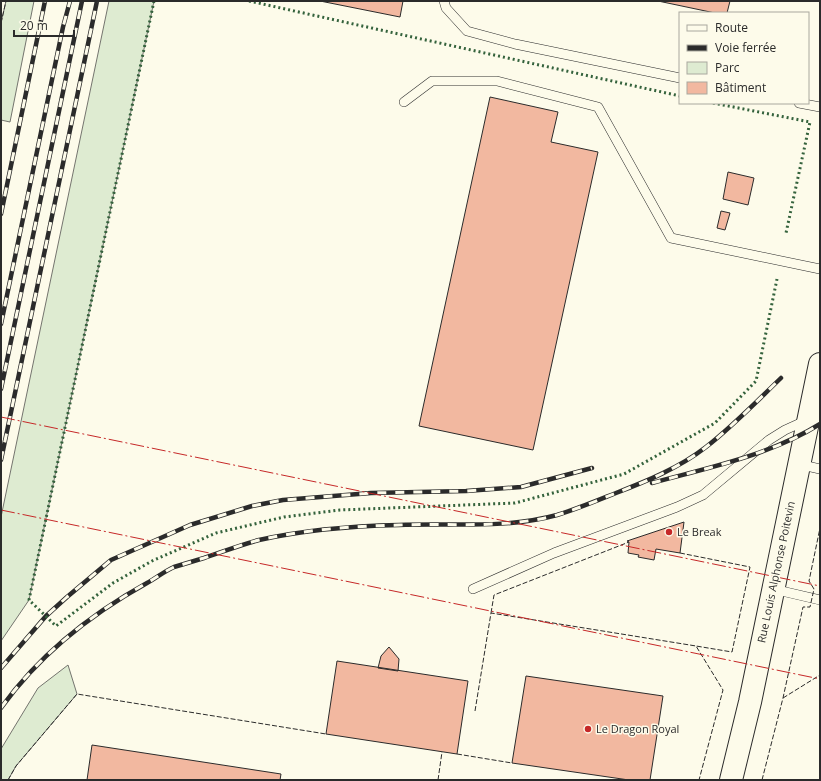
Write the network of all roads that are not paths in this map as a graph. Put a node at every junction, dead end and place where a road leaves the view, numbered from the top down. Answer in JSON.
{"nodes":[{"id":1,"x":444,"y":1,"type":"edge"},
{"id":2,"x":679,"y":78,"type":"edge"},
{"id":3,"x":404,"y":102,"type":"dead end"},
{"id":4,"x":805,"y":104,"type":"edge"},
{"id":5,"x":820,"y":107,"type":"edge"},
{"id":6,"x":820,"y":269,"type":"edge"},
{"id":7,"x":820,"y":364,"type":"edge"},
{"id":8,"x":808,"y":420,"type":"junction"},
{"id":9,"x":798,"y":464,"type":"junction"},
{"id":10,"x":820,"y":469,"type":"edge"},
{"id":11,"x":473,"y":589,"type":"dead end"},
{"id":12,"x":773,"y":589,"type":"junction"},
{"id":13,"x":820,"y":600,"type":"edge"},
{"id":14,"x":731,"y":780,"type":"edge"}],
"edges":[{"from":1,"to":2,"type":"lane"},
{"from":3,"to":6,"type":"lane"},
{"from":4,"to":5,"type":"lane"},
{"from":7,"to":8,"type":"street","name":"Rue Louis Alphonse Poitevin"},
{"from":8,"to":9,"type":"street","name":"Rue Louis Alphonse Poitevin"},
{"from":8,"to":11,"type":"lane"},
{"from":9,"to":10,"type":"lane"},
{"from":9,"to":12,"type":"street","name":"Rue Louis Alphonse Poitevin"},
{"from":12,"to":13,"type":"lane"},
{"from":12,"to":14,"type":"street","name":"Rue Louis Alphonse Poitevin"}]}
